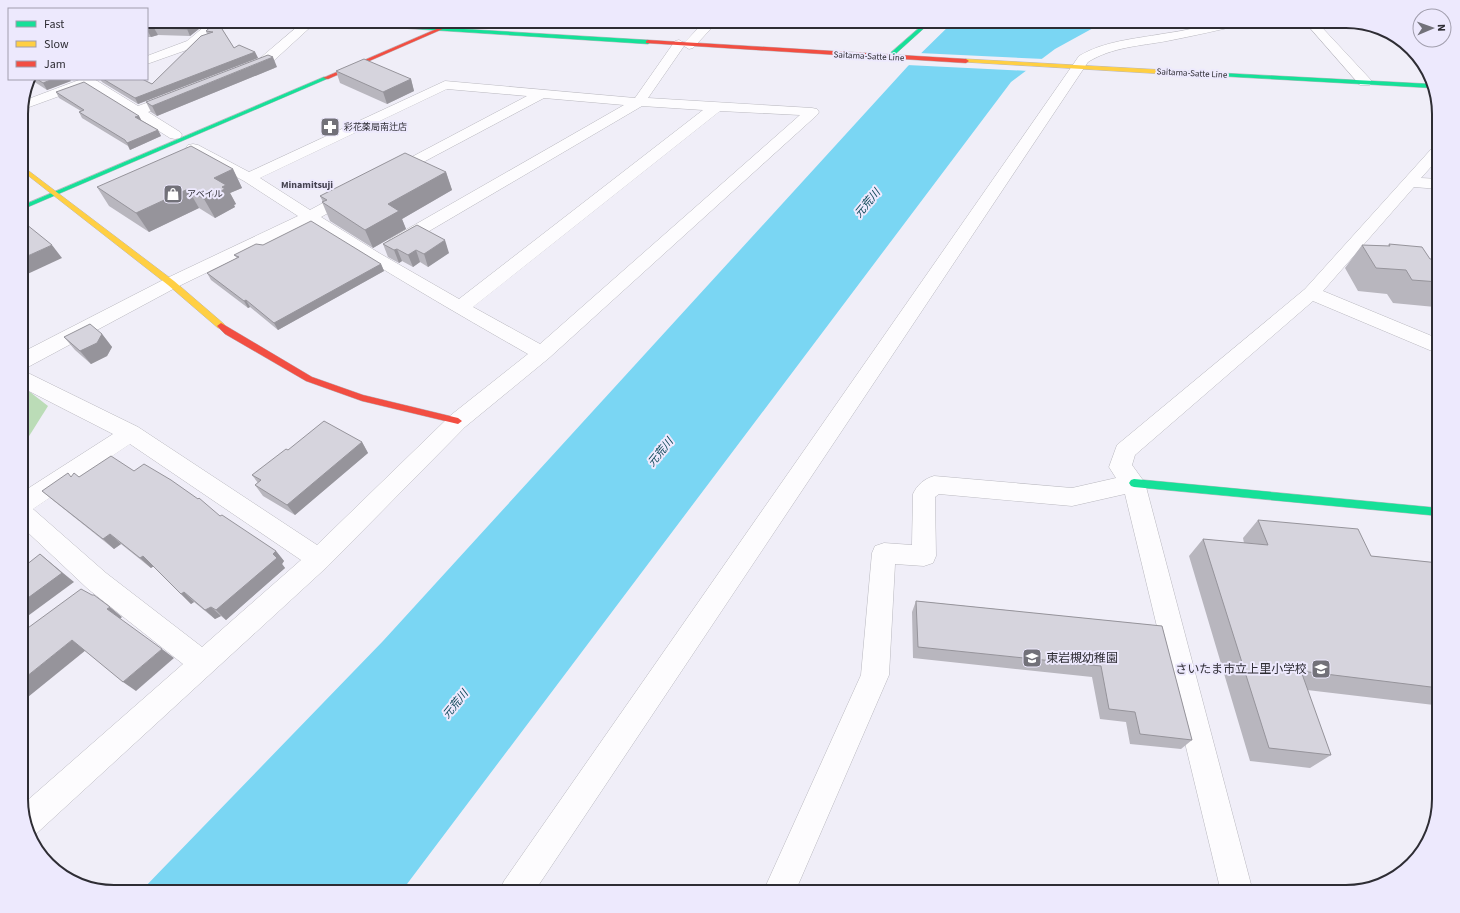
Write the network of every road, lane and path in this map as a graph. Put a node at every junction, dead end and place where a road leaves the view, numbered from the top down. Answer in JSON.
{"nodes":[{"id":1,"x":210,"y":28,"type":"edge"},
{"id":2,"x":303,"y":28,"type":"edge"},
{"id":3,"x":442,"y":28,"type":"joint"},
{"id":4,"x":704,"y":28,"type":"edge"},
{"id":5,"x":922,"y":28,"type":"edge"},
{"id":6,"x":1212,"y":28,"type":"edge"},
{"id":7,"x":1316,"y":28,"type":"edge"},
{"id":8,"x":684,"y":45,"type":"junction"},
{"id":9,"x":889,"y":57,"type":"junction"},
{"id":10,"x":148,"y":60,"type":"edge"},
{"id":11,"x":1073,"y":67,"type":"junction"},
{"id":12,"x":235,"y":73,"type":"edge"},
{"id":13,"x":90,"y":80,"type":"edge"},
{"id":14,"x":1365,"y":82,"type":"junction"},
{"id":15,"x":1427,"y":86,"type":"edge"},
{"id":16,"x":185,"y":93,"type":"edge"},
{"id":17,"x":541,"y":94,"type":"junction"},
{"id":18,"x":639,"y":102,"type":"junction"},
{"id":19,"x":29,"y":103,"type":"edge"},
{"id":20,"x":717,"y":106,"type":"junction"},
{"id":21,"x":136,"y":112,"type":"junction"},
{"id":22,"x":175,"y":135,"type":"dead end"},
{"id":23,"x":191,"y":147,"type":"edge"},
{"id":24,"x":1432,"y":157,"type":"edge"},
{"id":25,"x":28,"y":173,"type":"edge"},
{"id":26,"x":250,"y":178,"type":"junction"},
{"id":27,"x":379,"y":179,"type":"edge"},
{"id":28,"x":1409,"y":182,"type":"junction"},
{"id":29,"x":1432,"y":184,"type":"edge"},
{"id":30,"x":365,"y":187,"type":"edge"},
{"id":31,"x":55,"y":194,"type":"junction"},
{"id":32,"x":28,"y":205,"type":"edge"},
{"id":33,"x":309,"y":216,"type":"junction"},
{"id":34,"x":373,"y":257,"type":"junction"},
{"id":35,"x":171,"y":284,"type":"junction"},
{"id":36,"x":1311,"y":293,"type":"junction"},
{"id":37,"x":460,"y":308,"type":"junction"},
{"id":38,"x":1432,"y":344,"type":"edge"},
{"id":39,"x":542,"y":353,"type":"junction"},
{"id":40,"x":28,"y":358,"type":"edge"},
{"id":41,"x":28,"y":382,"type":"edge"},
{"id":42,"x":458,"y":421,"type":"junction"},
{"id":43,"x":130,"y":433,"type":"junction"},
{"id":44,"x":1134,"y":483,"type":"junction"},
{"id":45,"x":28,"y":500,"type":"edge"},
{"id":46,"x":1432,"y":511,"type":"edge"},
{"id":47,"x":28,"y":520,"type":"edge"},
{"id":48,"x":319,"y":560,"type":"junction"},
{"id":49,"x":203,"y":663,"type":"junction"},
{"id":50,"x":30,"y":818,"type":"edge"},
{"id":51,"x":520,"y":885,"type":"edge"},
{"id":52,"x":782,"y":885,"type":"edge"},
{"id":53,"x":1235,"y":885,"type":"edge"}],
"edges":[{"from":1,"to":10,"type":"street"},
{"from":2,"to":12,"type":"street"},
{"from":3,"to":8,"type":"street","name":"Saitama-Satte Line"},
{"from":3,"to":31,"type":"street"},
{"from":4,"to":8,"type":"street"},
{"from":5,"to":9,"type":"street"},
{"from":6,"to":11,"type":"street"},
{"from":7,"to":14,"type":"street"},
{"from":8,"to":9,"type":"street","name":"Saitama-Satte Line"},
{"from":8,"to":18,"type":"street"},
{"from":9,"to":11,"type":"street","name":"Saitama-Satte Line"},
{"from":11,"to":14,"type":"street","name":"Saitama-Satte Line"},
{"from":11,"to":51,"type":"street"},
{"from":13,"to":19,"type":"street"},
{"from":13,"to":21,"type":"street"},
{"from":14,"to":15,"type":"street","name":"Saitama-Satte Line"},
{"from":16,"to":21,"type":"street"},
{"from":17,"to":18,"type":"street"},
{"from":17,"to":26,"type":"street"},
{"from":17,"to":27,"type":"street"},
{"from":18,"to":20,"type":"street"},
{"from":18,"to":34,"type":"street"},
{"from":20,"to":37,"type":"street"},
{"from":20,"to":39,"type":"street"},
{"from":21,"to":22,"type":"street"},
{"from":23,"to":26,"type":"street"},
{"from":24,"to":28,"type":"street"},
{"from":25,"to":31,"type":"street"},
{"from":26,"to":33,"type":"street"},
{"from":28,"to":29,"type":"street"},
{"from":28,"to":36,"type":"street"},
{"from":30,"to":33,"type":"street"},
{"from":31,"to":32,"type":"street"},
{"from":31,"to":35,"type":"street"},
{"from":33,"to":34,"type":"street"},
{"from":33,"to":35,"type":"street"},
{"from":34,"to":37,"type":"street"},
{"from":35,"to":40,"type":"street"},
{"from":35,"to":42,"type":"street"},
{"from":36,"to":38,"type":"street"},
{"from":36,"to":44,"type":"street"},
{"from":37,"to":39,"type":"street"},
{"from":39,"to":42,"type":"street"},
{"from":41,"to":43,"type":"street"},
{"from":42,"to":48,"type":"street"},
{"from":43,"to":45,"type":"street"},
{"from":43,"to":48,"type":"street"},
{"from":44,"to":46,"type":"street"},
{"from":44,"to":52,"type":"street"},
{"from":44,"to":53,"type":"street"},
{"from":47,"to":49,"type":"street"},
{"from":48,"to":49,"type":"street"},
{"from":49,"to":50,"type":"street"}]}
